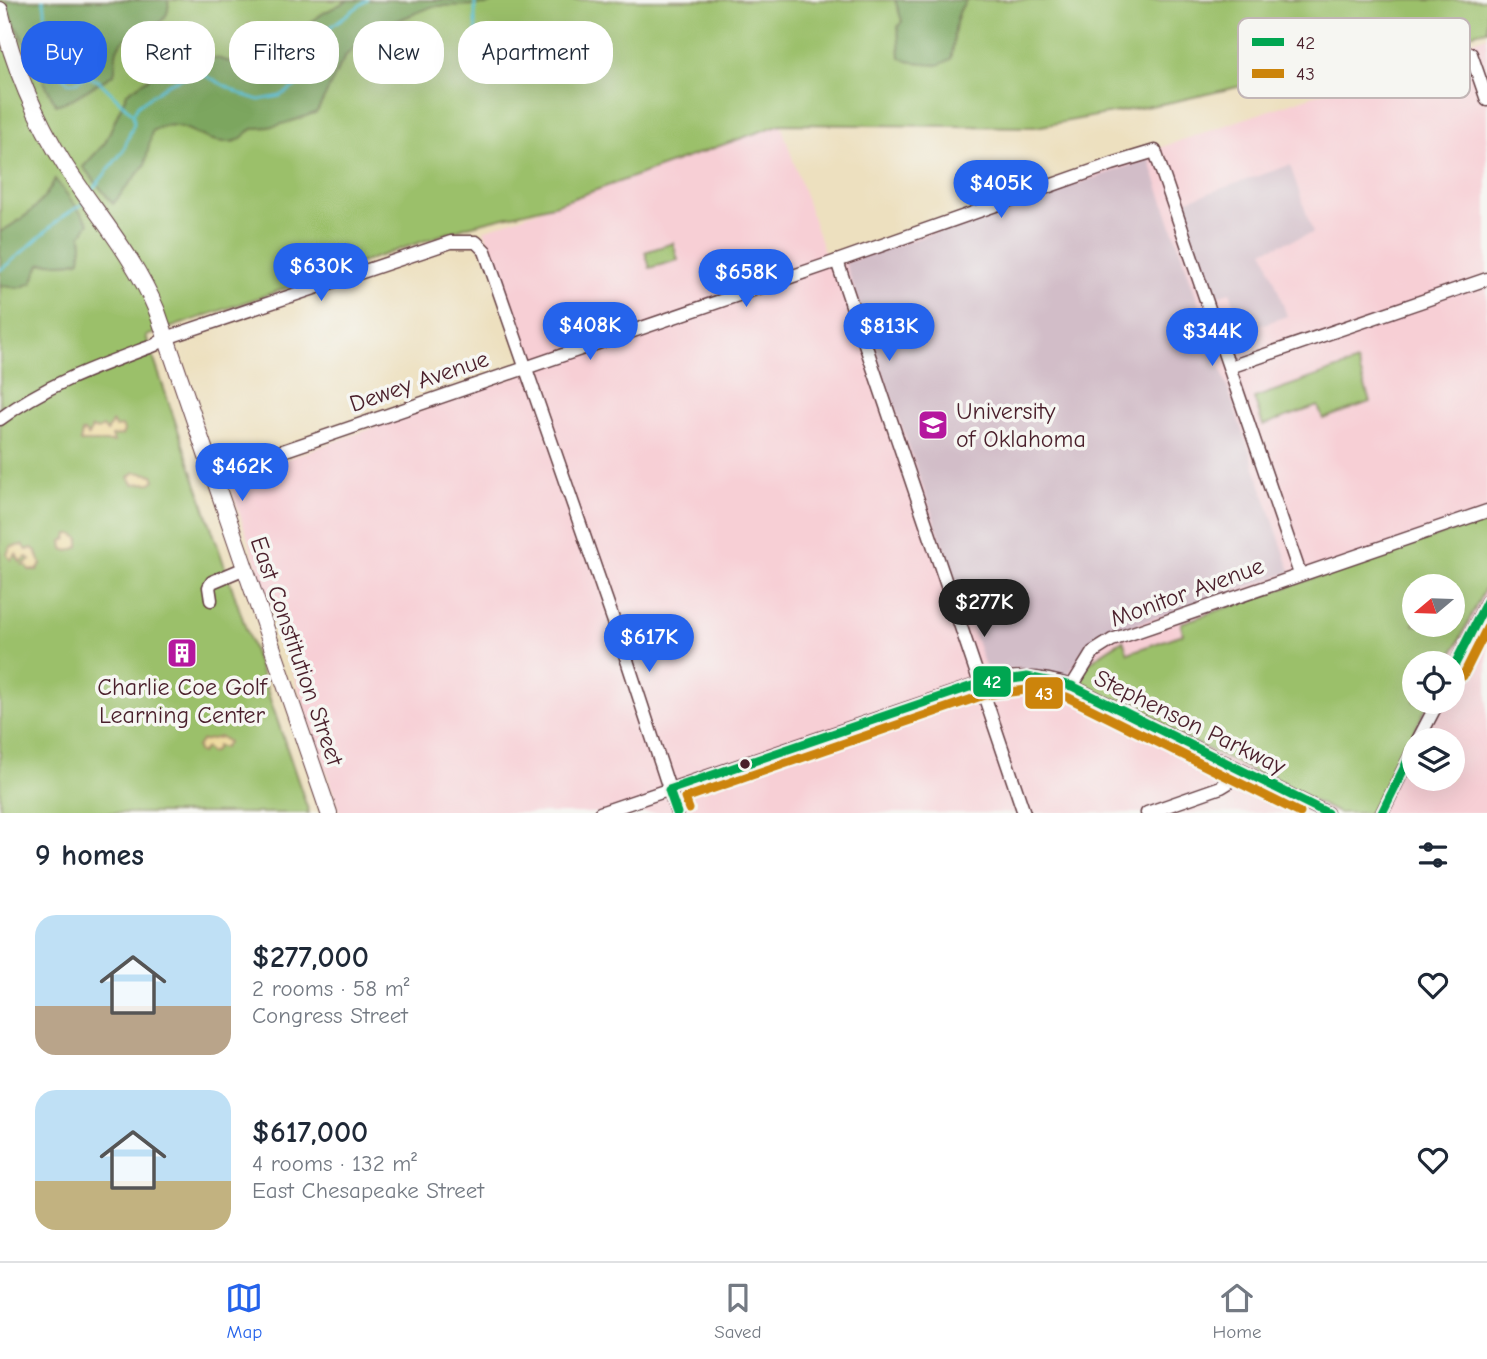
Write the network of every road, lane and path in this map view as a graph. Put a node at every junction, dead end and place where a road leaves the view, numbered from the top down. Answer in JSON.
{"nodes":[{"id":1,"x":0,"y":10,"type":"edge"},
{"id":2,"x":1471,"y":54,"type":"dead end"},
{"id":3,"x":1487,"y":100,"type":"edge"},
{"id":4,"x":837,"y":261,"type":"junction"},
{"id":5,"x":1487,"y":279,"type":"edge"},
{"id":6,"x":166,"y":338,"type":"junction"},
{"id":7,"x":525,"y":367,"type":"junction"},
{"id":8,"x":1230,"y":368,"type":"junction"},
{"id":9,"x":0,"y":419,"type":"edge"},
{"id":10,"x":213,"y":475,"type":"junction"},
{"id":11,"x":1487,"y":511,"type":"edge"},
{"id":12,"x":245,"y":568,"type":"junction"},
{"id":13,"x":1300,"y":574,"type":"junction"},
{"id":14,"x":211,"y":600,"type":"dead end"},
{"id":15,"x":1487,"y":601,"type":"edge"},
{"id":16,"x":1462,"y":651,"type":"edge"},
{"id":17,"x":981,"y":683,"type":"junction"},
{"id":18,"x":1072,"y":686,"type":"junction"},
{"id":19,"x":1402,"y":772,"type":"edge"},
{"id":20,"x":1244,"y":773,"type":"junction"},
{"id":21,"x":670,"y":790,"type":"junction"},
{"id":22,"x":329,"y":813,"type":"edge"},
{"id":23,"x":600,"y":813,"type":"edge"},
{"id":24,"x":677,"y":813,"type":"edge"},
{"id":25,"x":1024,"y":813,"type":"edge"},
{"id":26,"x":1147,"y":813,"type":"edge"},
{"id":27,"x":1326,"y":813,"type":"edge"},
{"id":28,"x":1382,"y":813,"type":"edge"}],
"edges":[{"from":1,"to":6,"type":"main road","name":"East Constitution Street"},
{"from":2,"to":3,"type":"street"},
{"from":4,"to":7,"type":"street","name":"Dewey Avenue"},
{"from":4,"to":8,"type":"street","name":"Dewey Avenue"},
{"from":4,"to":17,"type":"street"},
{"from":5,"to":8,"type":"street"},
{"from":6,"to":7,"type":"street"},
{"from":6,"to":9,"type":"street"},
{"from":6,"to":10,"type":"main road","name":"East Constitution Street"},
{"from":7,"to":10,"type":"street","name":"Dewey Avenue"},
{"from":7,"to":21,"type":"street"},
{"from":8,"to":13,"type":"street"},
{"from":10,"to":12,"type":"main road","name":"East Constitution Street"},
{"from":11,"to":13,"type":"street","name":"Monitor Avenue"},
{"from":12,"to":14,"type":"street"},
{"from":12,"to":22,"type":"main road","name":"East Constitution Street"},
{"from":13,"to":18,"type":"street","name":"Monitor Avenue"},
{"from":15,"to":16,"type":"street"},
{"from":17,"to":18,"type":"street"},
{"from":17,"to":21,"type":"street"},
{"from":17,"to":25,"type":"street"},
{"from":18,"to":20,"type":"street","name":"Stephenson Parkway"},
{"from":19,"to":28,"type":"street"},
{"from":20,"to":26,"type":"street"},
{"from":20,"to":27,"type":"street","name":"Stephenson Parkway"},
{"from":21,"to":23,"type":"street"},
{"from":21,"to":24,"type":"street"}]}
